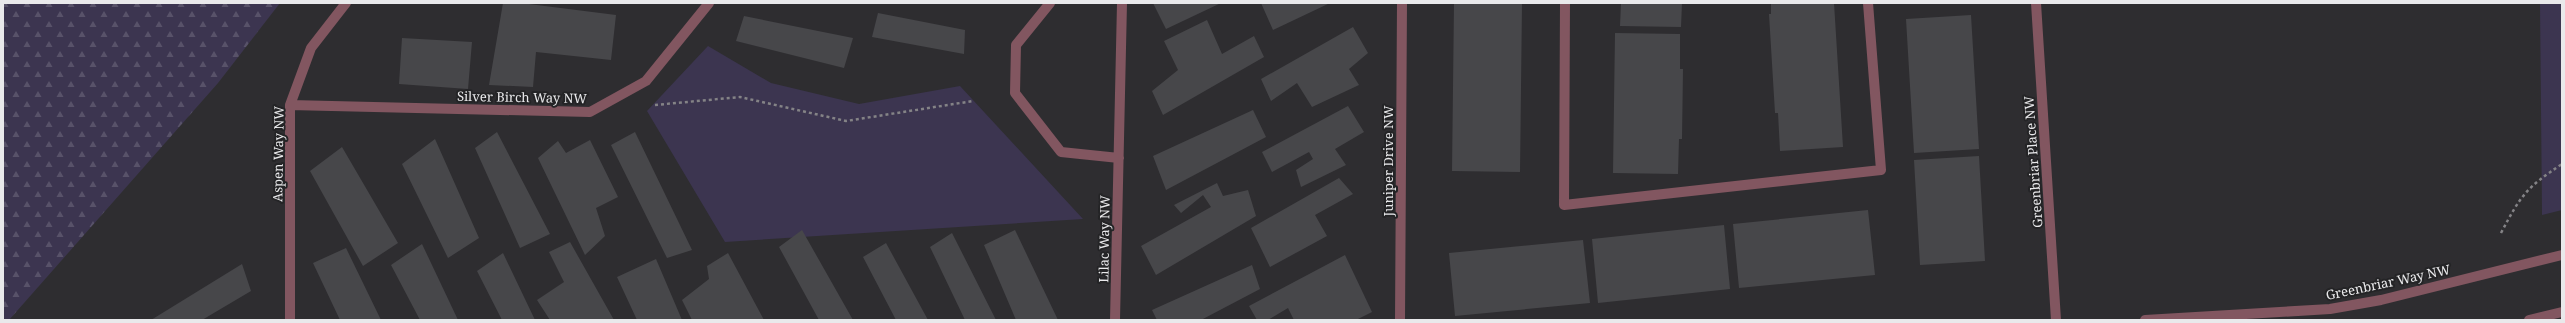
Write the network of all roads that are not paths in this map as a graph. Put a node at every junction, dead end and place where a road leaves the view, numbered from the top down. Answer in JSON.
{"nodes":[{"id":1,"x":346,"y":3,"type":"edge"},
{"id":2,"x":709,"y":3,"type":"edge"},
{"id":3,"x":1050,"y":3,"type":"edge"},
{"id":4,"x":1122,"y":3,"type":"edge"},
{"id":5,"x":1402,"y":3,"type":"edge"},
{"id":6,"x":1565,"y":3,"type":"edge"},
{"id":7,"x":1868,"y":3,"type":"edge"},
{"id":8,"x":2036,"y":3,"type":"edge"},
{"id":9,"x":290,"y":105,"type":"junction"},
{"id":10,"x":1119,"y":158,"type":"junction"},
{"id":11,"x":2562,"y":255,"type":"edge"},
{"id":12,"x":2562,"y":312,"type":"edge"},
{"id":13,"x":290,"y":320,"type":"edge"},
{"id":14,"x":1115,"y":320,"type":"edge"},
{"id":15,"x":1400,"y":320,"type":"edge"},
{"id":16,"x":2056,"y":320,"type":"edge"},
{"id":17,"x":2145,"y":320,"type":"edge"},
{"id":18,"x":2529,"y":320,"type":"edge"}],
"edges":[{"from":1,"to":9,"type":"street","name":"Aspen Way NW"},
{"from":2,"to":9,"type":"street","name":"Silver Birch Way NW"},
{"from":3,"to":10,"type":"street"},
{"from":4,"to":10,"type":"street","name":"Lilac Way NW"},
{"from":5,"to":15,"type":"street","name":"Juniper Drive NW"},
{"from":6,"to":7,"type":"street"},
{"from":8,"to":16,"type":"street","name":"Greenbriar Place NW"},
{"from":9,"to":13,"type":"street","name":"Aspen Way NW"},
{"from":10,"to":14,"type":"street","name":"Lilac Way NW"},
{"from":11,"to":17,"type":"street","name":"Greenbriar Way NW"},
{"from":12,"to":18,"type":"street"}]}
